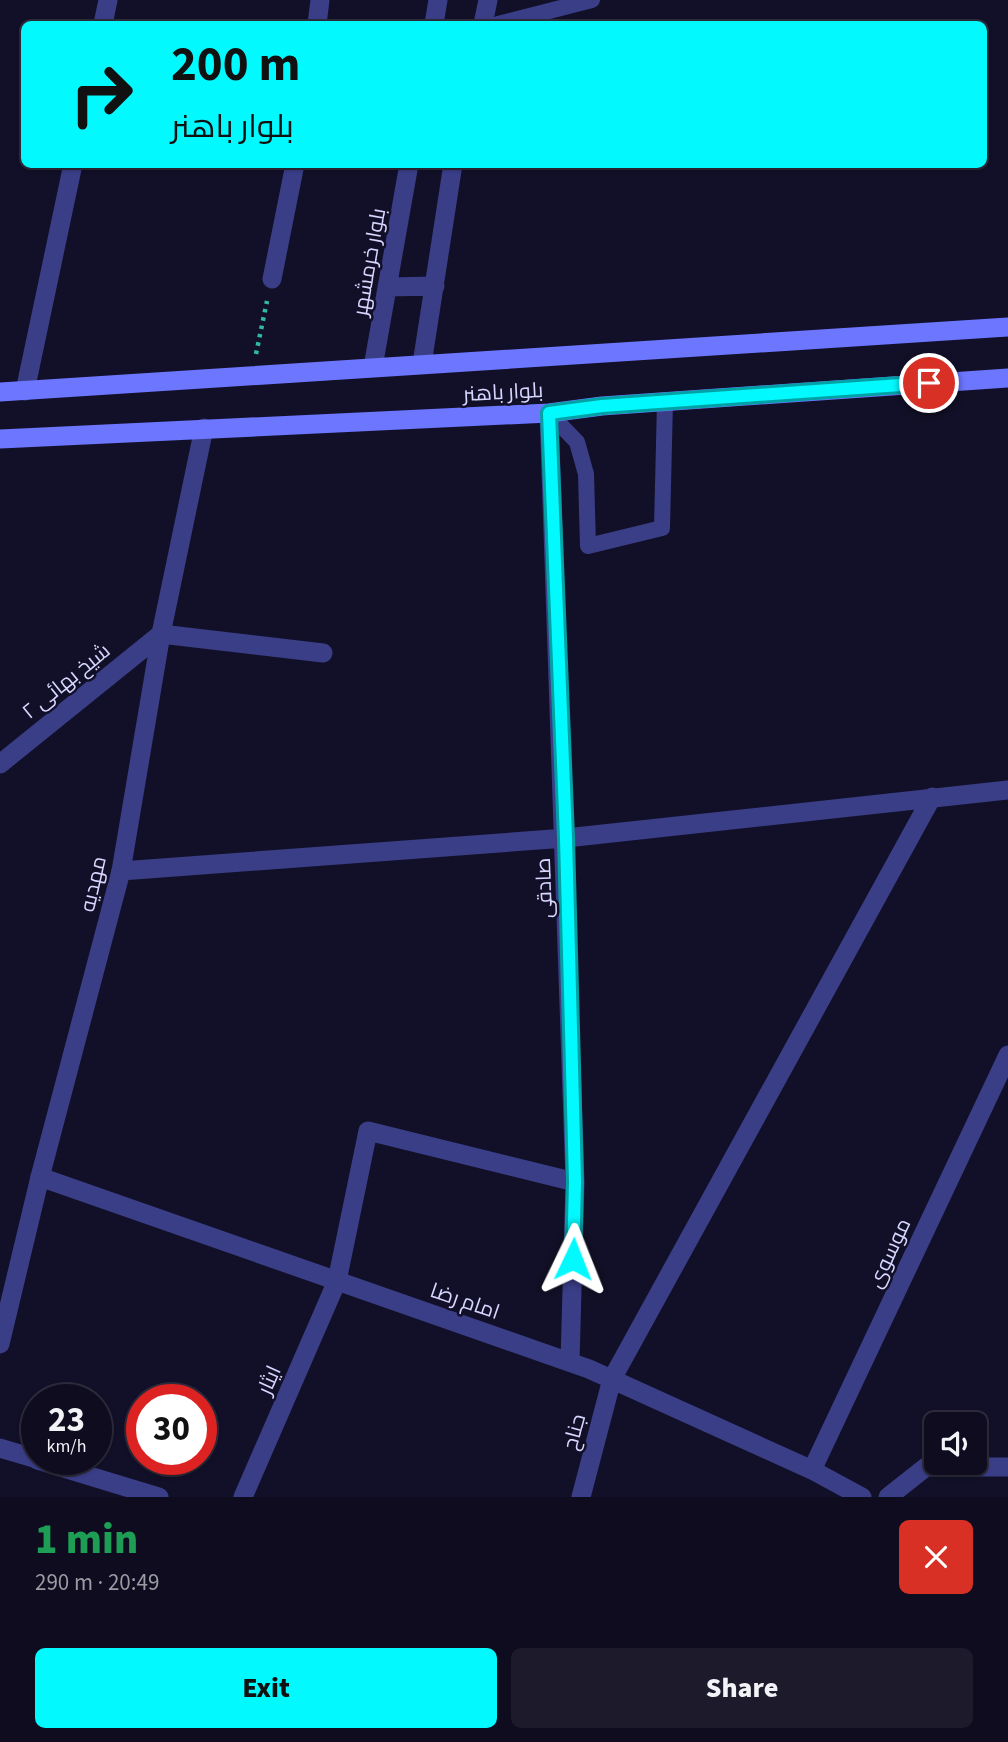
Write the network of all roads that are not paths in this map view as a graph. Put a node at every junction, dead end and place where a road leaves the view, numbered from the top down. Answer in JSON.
{"nodes":[{"id":1,"x":108,"y":0,"type":"edge"},
{"id":2,"x":320,"y":0,"type":"edge"},
{"id":3,"x":438,"y":0,"type":"edge"},
{"id":4,"x":488,"y":0,"type":"edge"},
{"id":5,"x":593,"y":0,"type":"edge"},
{"id":6,"x":104,"y":21,"type":"edge"},
{"id":7,"x":317,"y":21,"type":"edge"},
{"id":8,"x":434,"y":21,"type":"edge"},
{"id":9,"x":484,"y":21,"type":"edge"},
{"id":10,"x":510,"y":21,"type":"edge"},
{"id":11,"x":72,"y":168,"type":"edge"},
{"id":12,"x":294,"y":168,"type":"edge"},
{"id":13,"x":408,"y":168,"type":"edge"},
{"id":14,"x":452,"y":168,"type":"edge"},
{"id":15,"x":272,"y":278,"type":"road end"},
{"id":16,"x":387,"y":286,"type":"junction"},
{"id":17,"x":435,"y":286,"type":"junction"},
{"id":18,"x":1008,"y":327,"type":"edge"},
{"id":19,"x":422,"y":364,"type":"junction"},
{"id":20,"x":373,"y":367,"type":"junction"},
{"id":21,"x":1008,"y":378,"type":"edge"},
{"id":22,"x":24,"y":391,"type":"junction"},
{"id":23,"x":0,"y":392,"type":"edge"},
{"id":24,"x":665,"y":401,"type":"junction"},
{"id":25,"x":549,"y":413,"type":"junction"},
{"id":26,"x":204,"y":428,"type":"junction"},
{"id":27,"x":0,"y":439,"type":"edge"},
{"id":28,"x":160,"y":634,"type":"junction"},
{"id":29,"x":323,"y":653,"type":"dead end"},
{"id":30,"x":0,"y":764,"type":"edge"},
{"id":31,"x":1008,"y":790,"type":"edge"},
{"id":32,"x":932,"y":797,"type":"junction"},
{"id":33,"x":566,"y":838,"type":"junction"},
{"id":34,"x":121,"y":871,"type":"junction"},
{"id":35,"x":1008,"y":1055,"type":"edge"},
{"id":36,"x":40,"y":1177,"type":"junction"},
{"id":37,"x":575,"y":1182,"type":"junction"},
{"id":38,"x":337,"y":1280,"type":"junction"},
{"id":39,"x":0,"y":1344,"type":"edge"},
{"id":40,"x":570,"y":1362,"type":"junction"},
{"id":41,"x":612,"y":1379,"type":"junction"},
{"id":42,"x":0,"y":1448,"type":"edge"},
{"id":43,"x":21,"y":1454,"type":"edge"},
{"id":44,"x":1008,"y":1467,"type":"edge"},
{"id":45,"x":812,"y":1470,"type":"junction"},
{"id":46,"x":88,"y":1475,"type":"edge"},
{"id":47,"x":159,"y":1497,"type":"edge"},
{"id":48,"x":243,"y":1497,"type":"edge"},
{"id":49,"x":581,"y":1497,"type":"edge"},
{"id":50,"x":862,"y":1497,"type":"edge"},
{"id":51,"x":888,"y":1497,"type":"edge"}],
"edges":[{"from":1,"to":6,"type":"street"},
{"from":2,"to":7,"type":"street"},
{"from":3,"to":8,"type":"street"},
{"from":4,"to":9,"type":"street"},
{"from":5,"to":10,"type":"lane"},
{"from":11,"to":22,"type":"street"},
{"from":12,"to":15,"type":"street"},
{"from":13,"to":16,"type":"street","name":"بلوار خرمشهر"},
{"from":14,"to":17,"type":"street"},
{"from":16,"to":17,"type":"street"},
{"from":16,"to":20,"type":"street","name":"بلوار خرمشهر"},
{"from":17,"to":19,"type":"street"},
{"from":18,"to":19,"type":"main road","name":"بلوار باهنر"},
{"from":19,"to":20,"type":"main road","name":"بلوار باهنر"},
{"from":20,"to":22,"type":"main road","name":"بلوار باهنر"},
{"from":21,"to":24,"type":"main road","name":"بلوار باهنر"},
{"from":22,"to":23,"type":"main road","name":"بلوار باهنر"},
{"from":24,"to":25,"type":"main road","name":"بلوار باهنر"},
{"from":24,"to":25,"type":"lane"},
{"from":25,"to":26,"type":"main road","name":"بلوار باهنر"},
{"from":25,"to":33,"type":"street","name":"صادقی"},
{"from":26,"to":27,"type":"main road","name":"بلوار باهنر"},
{"from":26,"to":28,"type":"street","name":"مهدیه"},
{"from":28,"to":29,"type":"street"},
{"from":28,"to":30,"type":"street","name":"شیخ بهائی ۲"},
{"from":28,"to":34,"type":"street","name":"مهدیه"},
{"from":31,"to":32,"type":"street"},
{"from":32,"to":33,"type":"street"},
{"from":32,"to":41,"type":"street","name":"جناح"},
{"from":33,"to":34,"type":"street"},
{"from":33,"to":37,"type":"street","name":"صادقی"},
{"from":34,"to":36,"type":"street","name":"مهدیه"},
{"from":35,"to":45,"type":"street","name":"موسوی"},
{"from":36,"to":38,"type":"street","name":"امام رضا"},
{"from":36,"to":39,"type":"street","name":"مهدیه"},
{"from":37,"to":38,"type":"street","name":"ایثار"},
{"from":37,"to":40,"type":"street","name":"صادقی"},
{"from":38,"to":40,"type":"street","name":"امام رضا"},
{"from":38,"to":48,"type":"street","name":"ایثار"},
{"from":40,"to":41,"type":"street","name":"امام رضا"},
{"from":41,"to":45,"type":"street","name":"امام رضا"},
{"from":41,"to":49,"type":"street","name":"جناح"},
{"from":42,"to":43,"type":"street"},
{"from":44,"to":51,"type":"street"},
{"from":45,"to":50,"type":"street","name":"امام رضا"},
{"from":46,"to":47,"type":"street"}]}
